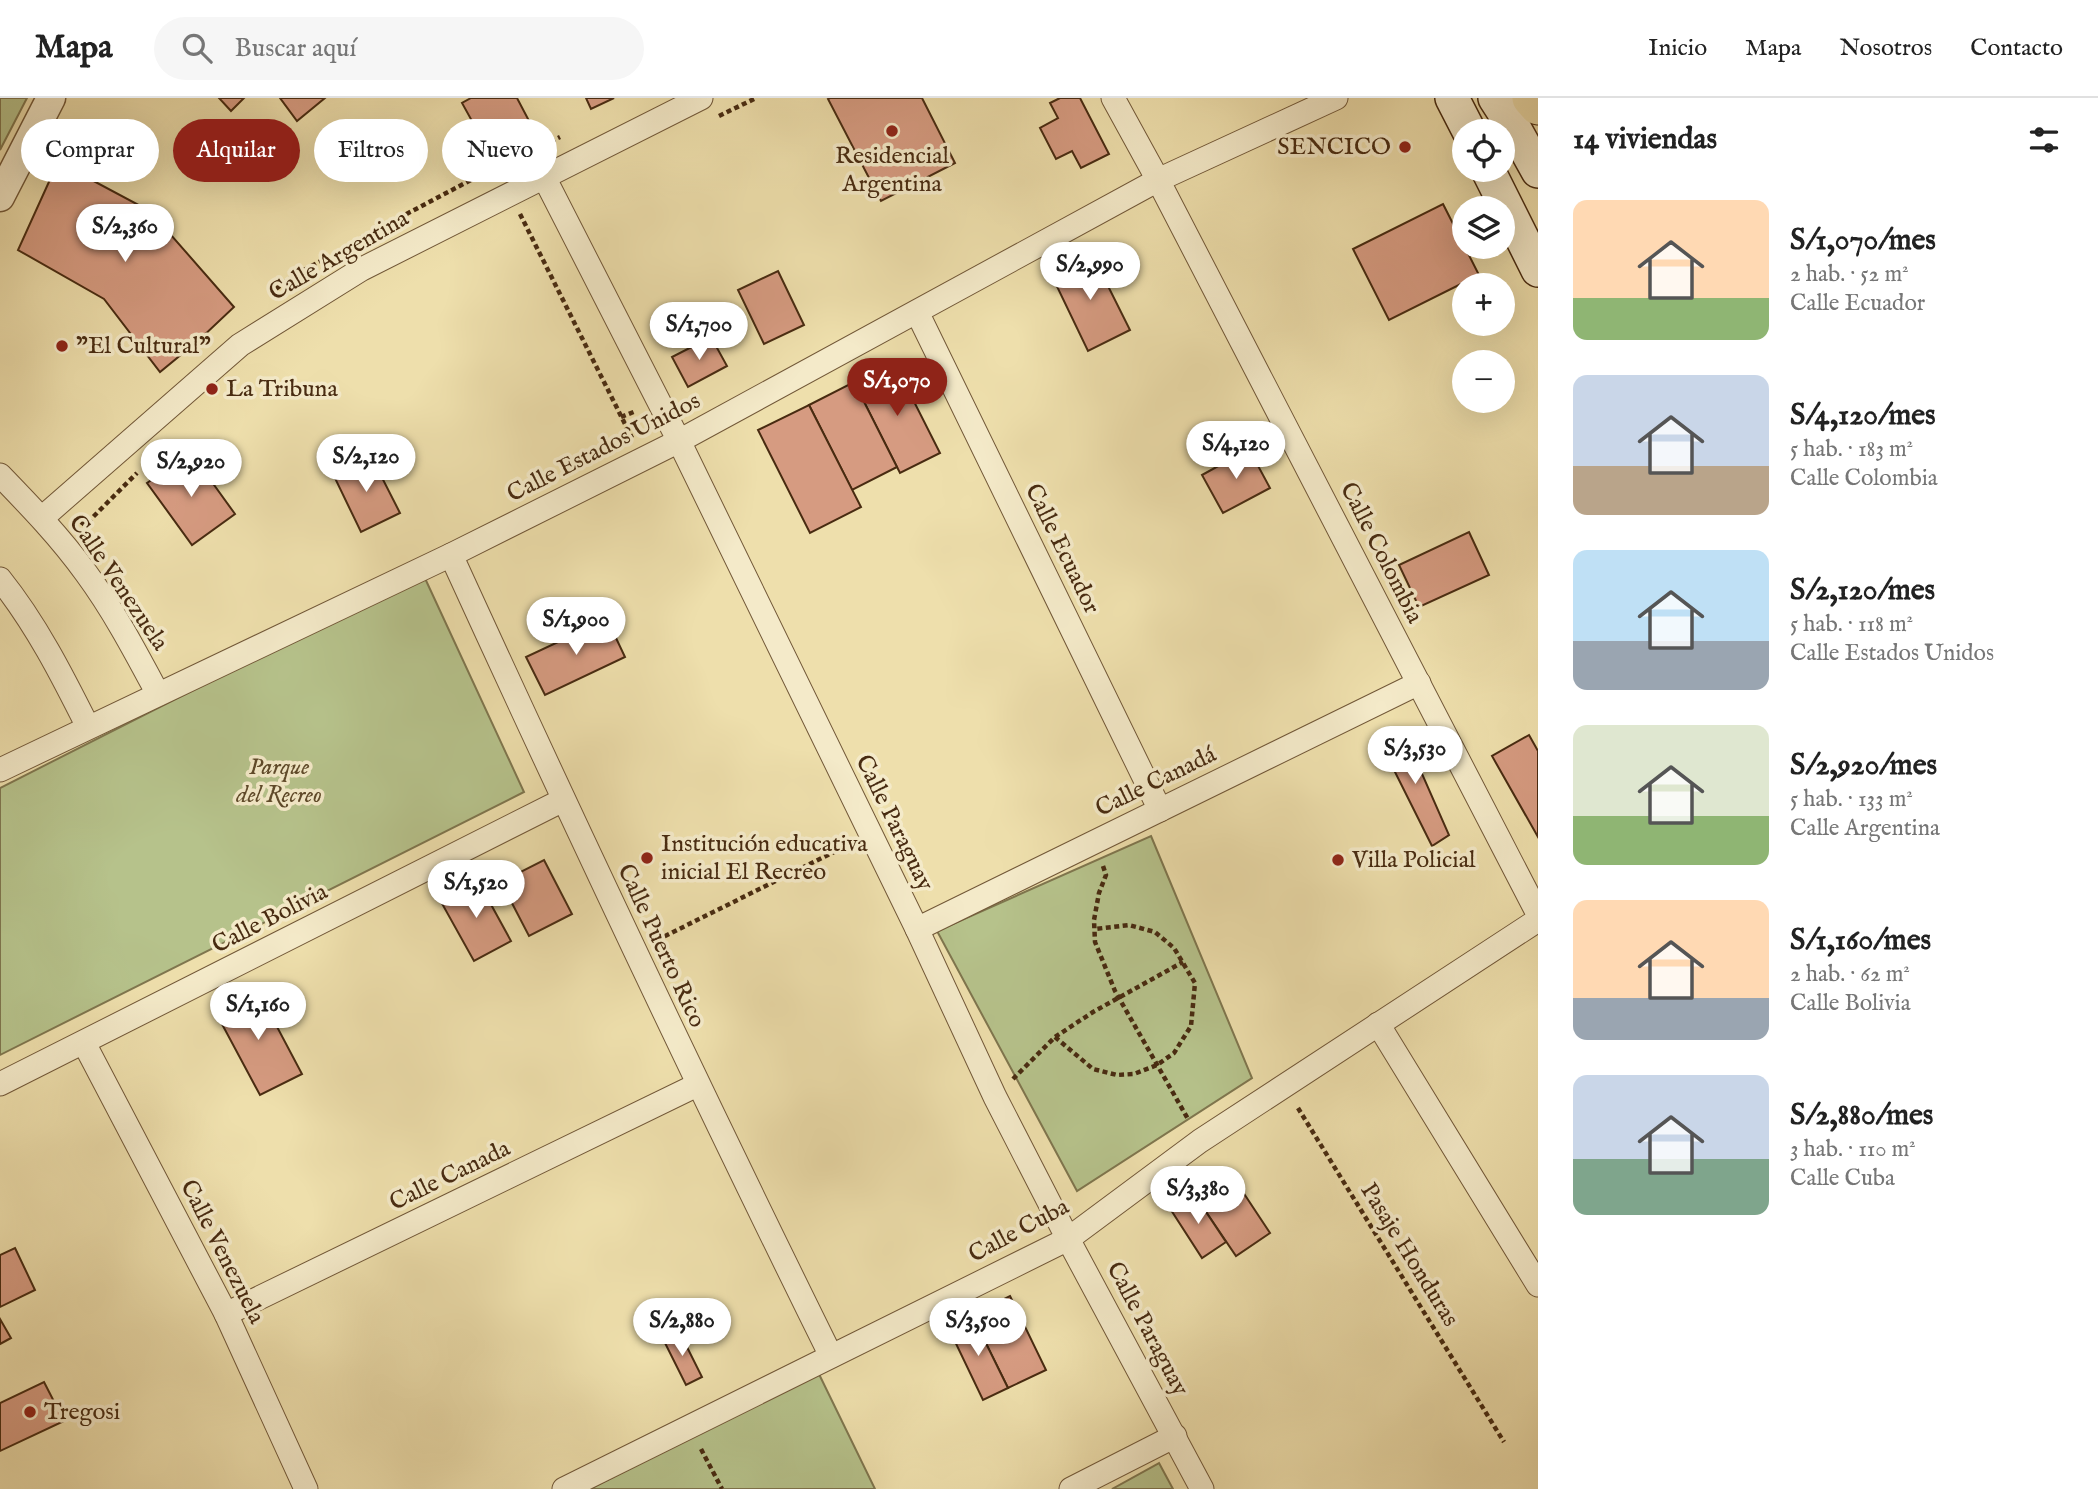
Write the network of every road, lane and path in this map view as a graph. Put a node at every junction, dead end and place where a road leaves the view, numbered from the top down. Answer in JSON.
{"nodes":[{"id":1,"x":51,"y":98,"type":"edge"},
{"id":2,"x":701,"y":98,"type":"edge"},
{"id":3,"x":1113,"y":98,"type":"edge"},
{"id":4,"x":1336,"y":98,"type":"edge"},
{"id":5,"x":1452,"y":98,"type":"edge"},
{"id":6,"x":1495,"y":98,"type":"edge"},
{"id":7,"x":1531,"y":98,"type":"edge"},
{"id":8,"x":1538,"y":106,"type":"edge"},
{"id":9,"x":1463,"y":119,"type":"edge"},
{"id":10,"x":557,"y":170,"type":"edge"},
{"id":11,"x":1538,"y":170,"type":"edge"},
{"id":12,"x":1158,"y":180,"type":"junction"},
{"id":13,"x":534,"y":182,"type":"edge"},
{"id":14,"x":547,"y":182,"type":"edge"},
{"id":15,"x":1494,"y":182,"type":"edge"},
{"id":16,"x":0,"y":197,"type":"edge"},
{"id":17,"x":501,"y":198,"type":"junction"},
{"id":18,"x":1538,"y":270,"type":"edge"},
{"id":19,"x":916,"y":312,"type":"junction"},
{"id":20,"x":679,"y":441,"type":"junction"},
{"id":21,"x":643,"y":458,"type":"junction"},
{"id":22,"x":0,"y":475,"type":"edge"},
{"id":23,"x":42,"y":518,"type":"junction"},
{"id":24,"x":451,"y":555,"type":"junction"},
{"id":25,"x":0,"y":579,"type":"edge"},
{"id":26,"x":1419,"y":683,"type":"junction"},
{"id":27,"x":158,"y":694,"type":"junction"},
{"id":28,"x":88,"y":727,"type":"junction"},
{"id":29,"x":0,"y":770,"type":"edge"},
{"id":30,"x":562,"y":800,"type":"junction"},
{"id":31,"x":1160,"y":810,"type":"junction"},
{"id":32,"x":871,"y":834,"type":"junction"},
{"id":33,"x":1095,"y":842,"type":"junction"},
{"id":34,"x":1538,"y":914,"type":"edge"},
{"id":35,"x":1538,"y":920,"type":"edge"},
{"id":36,"x":916,"y":929,"type":"junction"},
{"id":37,"x":1094,"y":929,"type":"junction"},
{"id":38,"x":634,"y":951,"type":"junction"},
{"id":39,"x":1184,"y":962,"type":"junction"},
{"id":40,"x":1119,"y":998,"type":"junction"},
{"id":41,"x":1378,"y":1024,"type":"junction"},
{"id":42,"x":1055,"y":1037,"type":"junction"},
{"id":43,"x":84,"y":1043,"type":"junction"},
{"id":44,"x":1157,"y":1065,"type":"junction"},
{"id":45,"x":0,"y":1084,"type":"edge"},
{"id":46,"x":698,"y":1085,"type":"junction"},
{"id":47,"x":1284,"y":1086,"type":"junction"},
{"id":48,"x":995,"y":1097,"type":"junction"},
{"id":49,"x":1200,"y":1141,"type":"junction"},
{"id":50,"x":1068,"y":1239,"type":"junction"},
{"id":51,"x":1530,"y":1254,"type":"edge"},
{"id":52,"x":1538,"y":1285,"type":"edge"},
{"id":53,"x":226,"y":1314,"type":"junction"},
{"id":54,"x":831,"y":1356,"type":"junction"},
{"id":55,"x":689,"y":1426,"type":"junction"},
{"id":56,"x":1175,"y":1436,"type":"junction"},
{"id":57,"x":1504,"y":1442,"type":"dead end"},
{"id":58,"x":306,"y":1489,"type":"edge"},
{"id":59,"x":564,"y":1489,"type":"edge"},
{"id":60,"x":722,"y":1489,"type":"edge"},
{"id":61,"x":1071,"y":1489,"type":"edge"},
{"id":62,"x":1202,"y":1489,"type":"edge"}],
"edges":[{"from":1,"to":16,"type":"street"},
{"from":2,"to":10,"type":"street","name":"Calle Argentina"},
{"from":3,"to":12,"type":"street","name":"Calle Colombia"},
{"from":4,"to":12,"type":"street","name":"Calle Estados Unidos"},
{"from":5,"to":9,"type":"main road"},
{"from":6,"to":11,"type":"main road"},
{"from":7,"to":8,"type":"main road"},
{"from":12,"to":19,"type":"street","name":"Calle Estados Unidos"},
{"from":12,"to":26,"type":"street","name":"Calle Colombia"},
{"from":13,"to":17,"type":"street","name":"Calle Argentina"},
{"from":14,"to":20,"type":"street","name":"Calle Paraguay"},
{"from":15,"to":18,"type":"main road"},
{"from":17,"to":21,"type":"path"},
{"from":17,"to":23,"type":"street","name":"Calle Argentina"},
{"from":19,"to":20,"type":"street","name":"Calle Estados Unidos"},
{"from":19,"to":31,"type":"street","name":"Calle Ecuador"},
{"from":20,"to":21,"type":"street","name":"Calle Estados Unidos"},
{"from":20,"to":32,"type":"street","name":"Calle Paraguay"},
{"from":21,"to":24,"type":"street","name":"Calle Estados Unidos"},
{"from":22,"to":23,"type":"street","name":"Calle Venezuela"},
{"from":23,"to":27,"type":"street","name":"Calle Venezuela"},
{"from":24,"to":27,"type":"street","name":"Calle Estados Unidos"},
{"from":24,"to":30,"type":"street","name":"Calle Puerto Rico"},
{"from":25,"to":28,"type":"street"},
{"from":26,"to":31,"type":"street","name":"Calle Canadá"},
{"from":26,"to":34,"type":"street","name":"Calle Colombia"},
{"from":27,"to":28,"type":"street","name":"Calle Estados Unidos"},
{"from":28,"to":29,"type":"street","name":"Calle Estados Unidos"},
{"from":30,"to":38,"type":"street","name":"Calle Puerto Rico"},
{"from":30,"to":43,"type":"street","name":"Calle Bolivia"},
{"from":31,"to":33,"type":"street","name":"Calle Canadá"},
{"from":32,"to":36,"type":"street","name":"Calle Paraguay"},
{"from":32,"to":38,"type":"path"},
{"from":33,"to":36,"type":"street","name":"Calle Canadá"},
{"from":33,"to":37,"type":"path"},
{"from":35,"to":41,"type":"street","name":"Calle Cuba"},
{"from":36,"to":48,"type":"street","name":"Calle Paraguay"},
{"from":37,"to":39,"type":"path"},
{"from":37,"to":40,"type":"path"},
{"from":38,"to":46,"type":"street","name":"Calle Puerto Rico"},
{"from":39,"to":40,"type":"path"},
{"from":39,"to":44,"type":"path"},
{"from":40,"to":42,"type":"path"},
{"from":40,"to":44,"type":"path"},
{"from":41,"to":47,"type":"street","name":"Calle Cuba"},
{"from":41,"to":51,"type":"street"},
{"from":42,"to":44,"type":"path"},
{"from":42,"to":48,"type":"path"},
{"from":43,"to":45,"type":"street","name":"Calle Bolivia"},
{"from":43,"to":53,"type":"street","name":"Calle Venezuela"},
{"from":44,"to":49,"type":"path"},
{"from":46,"to":53,"type":"street","name":"Calle Canada"},
{"from":46,"to":54,"type":"street","name":"Calle Puerto Rico"},
{"from":47,"to":49,"type":"street","name":"Calle Cuba"},
{"from":47,"to":57,"type":"path","name":"Pasaje Honduras"},
{"from":48,"to":50,"type":"street","name":"Calle Paraguay"},
{"from":49,"to":50,"type":"street","name":"Calle Cuba"},
{"from":50,"to":54,"type":"street","name":"Calle Cuba"},
{"from":50,"to":56,"type":"street","name":"Calle Paraguay"},
{"from":51,"to":52,"type":"street"},
{"from":53,"to":58,"type":"street","name":"Calle Venezuela"},
{"from":54,"to":55,"type":"street","name":"Calle Cuba"},
{"from":55,"to":59,"type":"street","name":"Calle Cuba"},
{"from":55,"to":60,"type":"path"},
{"from":56,"to":61,"type":"street"},
{"from":56,"to":62,"type":"street","name":"Calle Paraguay"}]}
